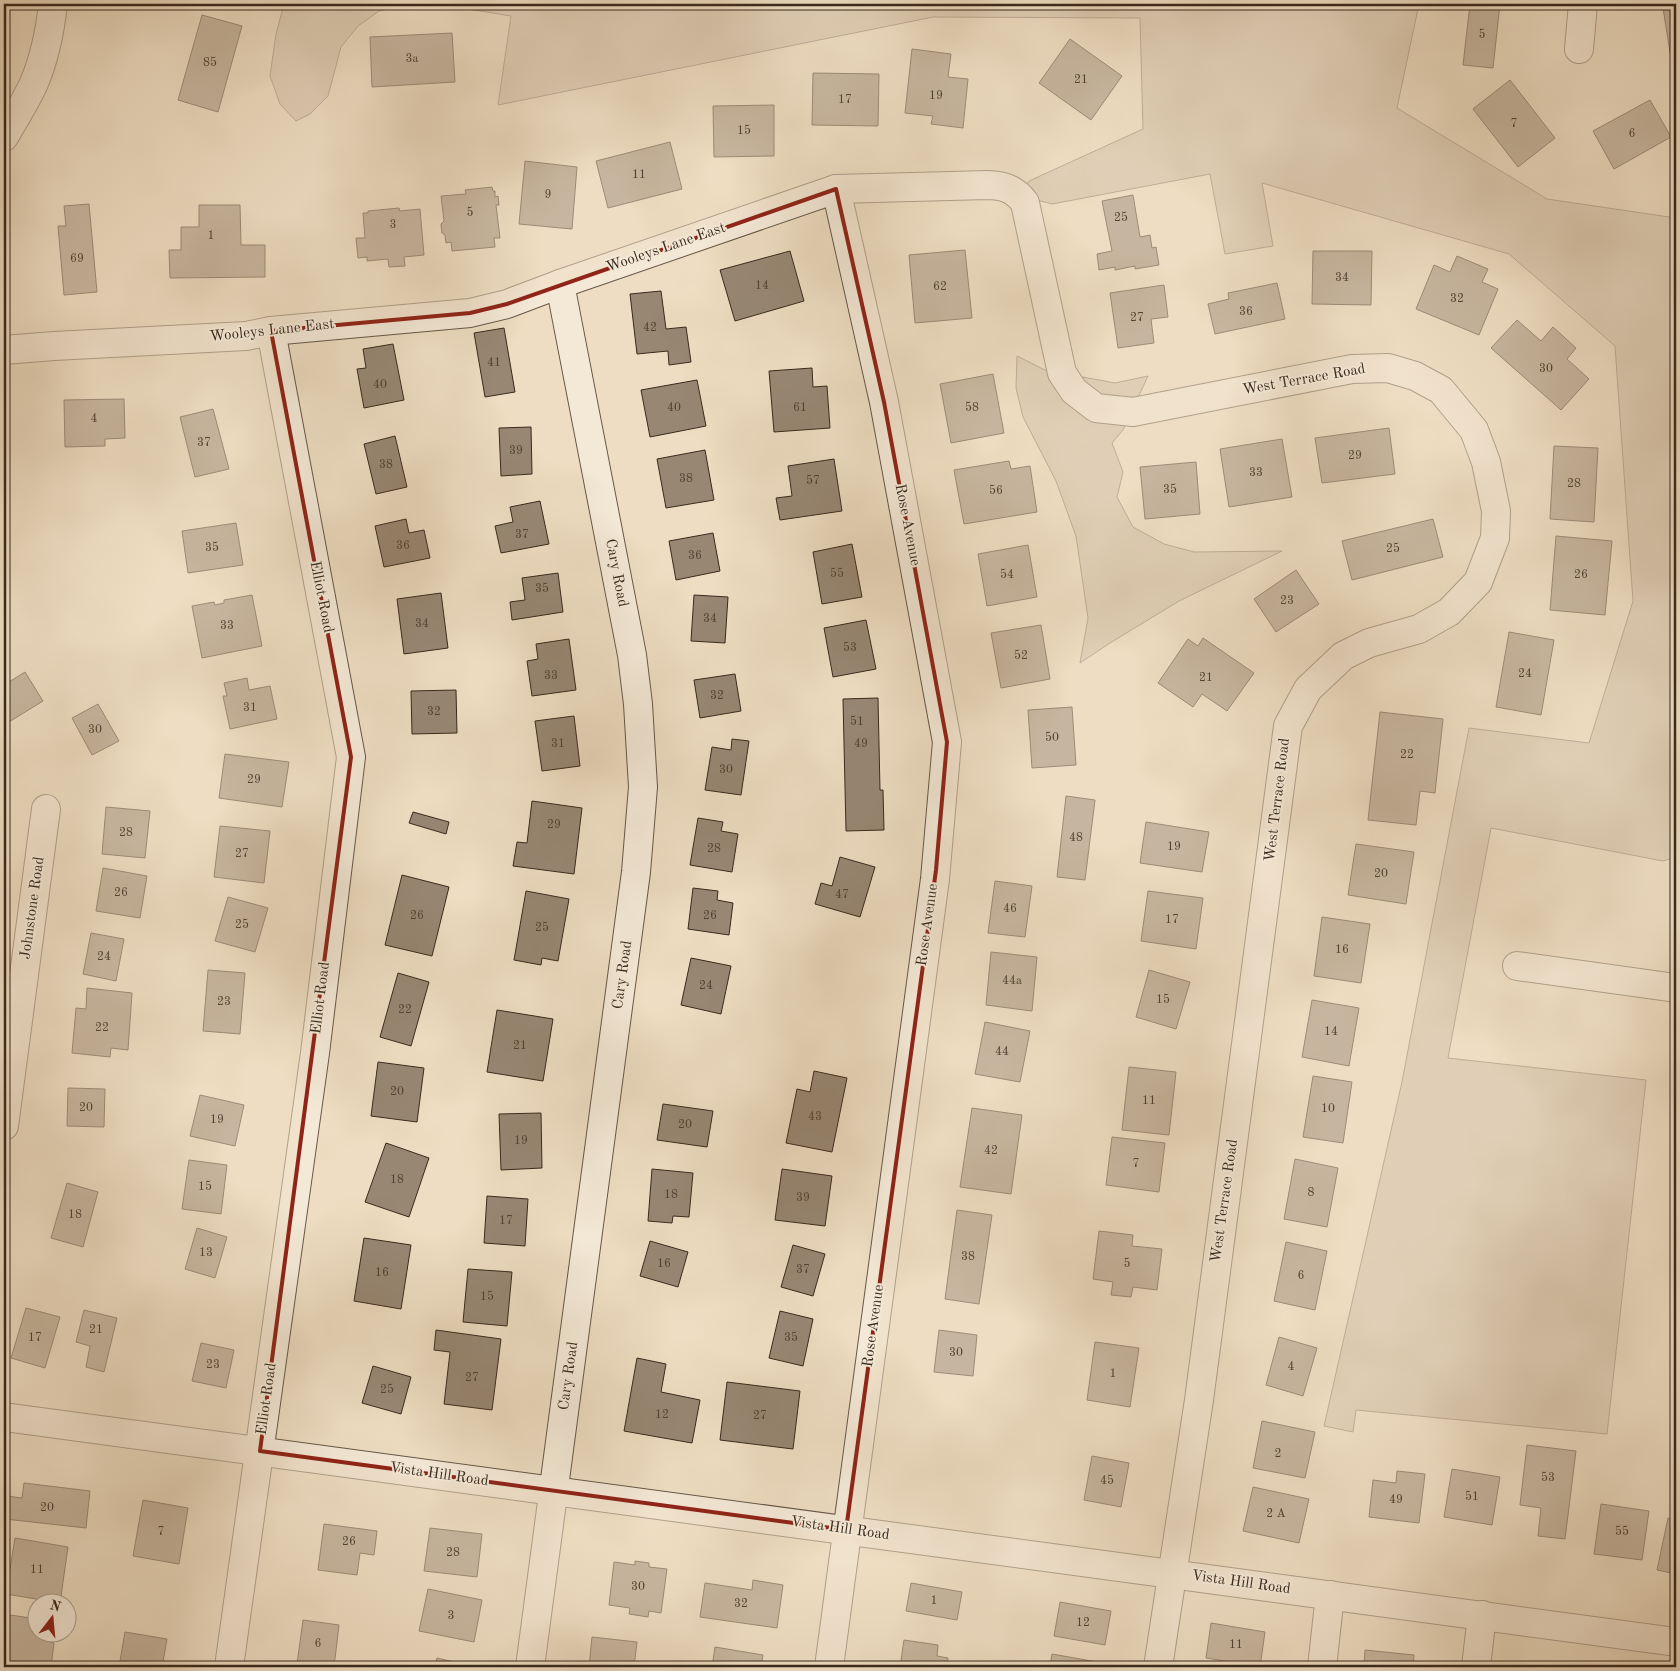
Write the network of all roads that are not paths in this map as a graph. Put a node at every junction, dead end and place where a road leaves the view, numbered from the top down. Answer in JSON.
{"nodes":[{"id":1,"x":53,"y":4,"type":"edge"},
{"id":2,"x":1583,"y":4,"type":"edge"},
{"id":3,"x":1578,"y":48,"type":"dead end"},
{"id":4,"x":4,"y":137,"type":"edge"},
{"id":5,"x":836,"y":188,"type":"junction"},
{"id":6,"x":560,"y":284,"type":"junction"},
{"id":7,"x":271,"y":331,"type":"junction"},
{"id":8,"x":4,"y":350,"type":"edge"},
{"id":9,"x":1170,"y":404,"type":"joint"},
{"id":10,"x":46,"y":809,"type":"dead end"},
{"id":11,"x":1517,"y":966,"type":"dead end"},
{"id":12,"x":1676,"y":988,"type":"edge"},
{"id":13,"x":13,"y":991,"type":"edge"},
{"id":14,"x":4,"y":1126,"type":"edge"},
{"id":15,"x":4,"y":1416,"type":"edge"},
{"id":16,"x":260,"y":1451,"type":"junction"},
{"id":17,"x":554,"y":1491,"type":"junction"},
{"id":18,"x":846,"y":1530,"type":"junction"},
{"id":19,"x":1172,"y":1574,"type":"junction"},
{"id":20,"x":1330,"y":1595,"type":"junction"},
{"id":21,"x":1482,"y":1616,"type":"junction"},
{"id":22,"x":1676,"y":1642,"type":"edge"},
{"id":23,"x":229,"y":1667,"type":"edge"},
{"id":24,"x":530,"y":1667,"type":"edge"},
{"id":25,"x":829,"y":1667,"type":"edge"},
{"id":26,"x":1158,"y":1667,"type":"edge"},
{"id":27,"x":1322,"y":1667,"type":"edge"},
{"id":28,"x":1476,"y":1667,"type":"edge"}],
"edges":[{"from":1,"to":4,"type":"street"},
{"from":2,"to":3,"type":"street"},
{"from":5,"to":6,"type":"street","name":"Wooleys Lane East"},
{"from":5,"to":9,"type":"street","name":"Wooleys Lane East"},
{"from":5,"to":18,"type":"street","name":"Rose Avenue"},
{"from":6,"to":7,"type":"street","name":"Wooleys Lane East"},
{"from":6,"to":17,"type":"street","name":"Cary Road"},
{"from":7,"to":8,"type":"street","name":"Wooleys Lane East"},
{"from":7,"to":16,"type":"street","name":"Elliot Road"},
{"from":9,"to":19,"type":"street","name":"West Terrace Road"},
{"from":10,"to":13,"type":"street","name":"Johnstone Road"},
{"from":11,"to":12,"type":"street"},
{"from":13,"to":14,"type":"street","name":"Johnstone Road"},
{"from":15,"to":16,"type":"street","name":"Vista Hill Road"},
{"from":16,"to":17,"type":"street","name":"Vista Hill Road"},
{"from":16,"to":23,"type":"street","name":"Elliot Road"},
{"from":17,"to":18,"type":"street","name":"Vista Hill Road"},
{"from":17,"to":24,"type":"street","name":"Cary Road"},
{"from":18,"to":19,"type":"street","name":"Vista Hill Road"},
{"from":18,"to":25,"type":"street","name":"Rose Avenue"},
{"from":19,"to":20,"type":"street","name":"Vista Hill Road"},
{"from":19,"to":26,"type":"street","name":"West Terrace Road"},
{"from":20,"to":21,"type":"street","name":"Vista Hill Road"},
{"from":20,"to":27,"type":"street"},
{"from":21,"to":22,"type":"street","name":"Vista Hill Road"},
{"from":21,"to":28,"type":"street"}]}
